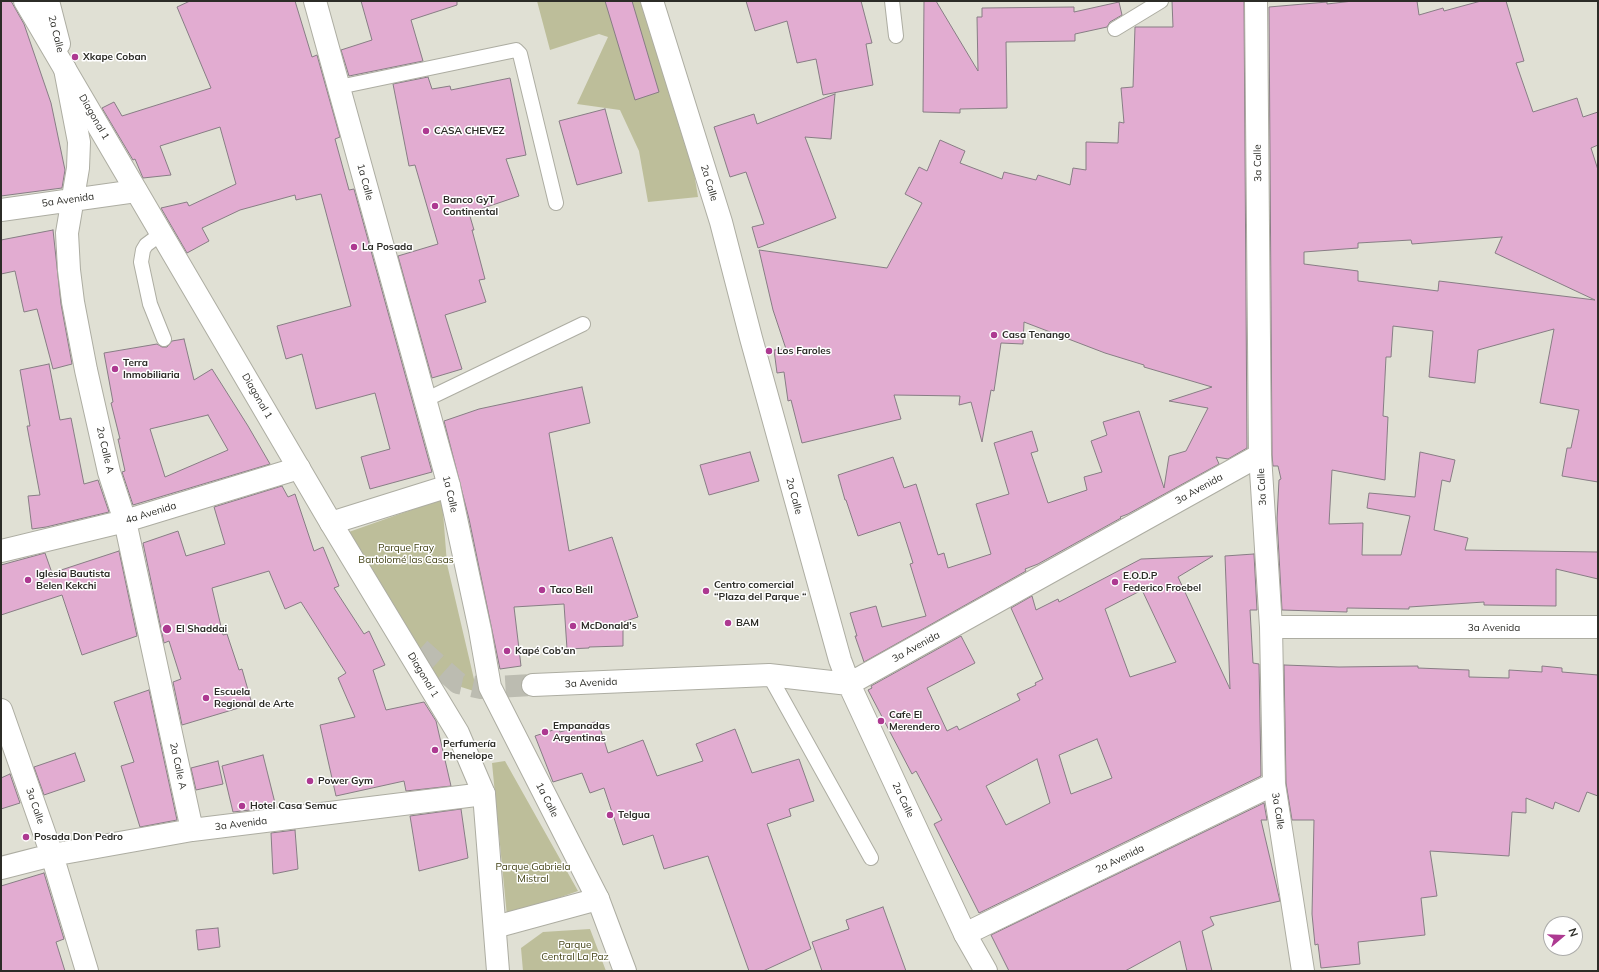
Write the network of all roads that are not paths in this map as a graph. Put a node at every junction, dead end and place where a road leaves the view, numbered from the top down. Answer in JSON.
{"nodes":[{"id":1,"x":25,"y":1,"type":"edge"},
{"id":2,"x":48,"y":1,"type":"edge"},
{"id":3,"x":315,"y":1,"type":"edge"},
{"id":4,"x":652,"y":1,"type":"edge"},
{"id":5,"x":892,"y":1,"type":"edge"},
{"id":6,"x":1162,"y":1,"type":"edge"},
{"id":7,"x":1256,"y":1,"type":"edge"},
{"id":8,"x":1115,"y":30,"type":"dead end"},
{"id":9,"x":896,"y":36,"type":"dead end"},
{"id":10,"x":64,"y":66,"type":"junction"},
{"id":11,"x":339,"y":87,"type":"junction"},
{"id":12,"x":136,"y":191,"type":"junction"},
{"id":13,"x":73,"y":199,"type":"junction"},
{"id":14,"x":556,"y":203,"type":"dead end"},
{"id":15,"x":1,"y":210,"type":"edge"},
{"id":16,"x":162,"y":233,"type":"junction"},
{"id":17,"x":583,"y":324,"type":"dead end"},
{"id":18,"x":164,"y":339,"type":"dead end"},
{"id":19,"x":425,"y":400,"type":"junction"},
{"id":20,"x":1260,"y":456,"type":"junction"},
{"id":21,"x":299,"y":468,"type":"junction"},
{"id":22,"x":449,"y":486,"type":"junction"},
{"id":23,"x":125,"y":521,"type":"junction"},
{"id":24,"x":331,"y":523,"type":"junction"},
{"id":25,"x":1,"y":551,"type":"edge"},
{"id":26,"x":380,"y":603,"type":"junction"},
{"id":27,"x":1271,"y":627,"type":"junction"},
{"id":28,"x":1598,"y":627,"type":"edge"},
{"id":29,"x":420,"y":649,"type":"tunnel mouth"},
{"id":30,"x":769,"y":675,"type":"junction"},
{"id":31,"x":849,"y":684,"type":"junction"},
{"id":32,"x":533,"y":686,"type":"tunnel mouth"},
{"id":33,"x":1,"y":710,"type":"edge"},
{"id":34,"x":1274,"y":784,"type":"junction"},
{"id":35,"x":484,"y":794,"type":"junction"},
{"id":36,"x":192,"y":830,"type":"junction"},
{"id":37,"x":52,"y":855,"type":"junction"},
{"id":38,"x":871,"y":858,"type":"dead end"},
{"id":39,"x":1,"y":868,"type":"edge"},
{"id":40,"x":598,"y":899,"type":"junction"},
{"id":41,"x":494,"y":927,"type":"junction"},
{"id":42,"x":965,"y":934,"type":"junction"},
{"id":43,"x":86,"y":971,"type":"edge"},
{"id":44,"x":498,"y":971,"type":"edge"},
{"id":45,"x":625,"y":971,"type":"edge"},
{"id":46,"x":986,"y":971,"type":"edge"},
{"id":47,"x":1303,"y":971,"type":"edge"}],
"edges":[{"from":1,"to":10,"type":"street","name":"Diagonal 1"},
{"from":2,"to":10,"type":"street","name":"2a Calle"},
{"from":3,"to":11,"type":"street","name":"1a Calle"},
{"from":4,"to":31,"type":"street","name":"2a Calle"},
{"from":5,"to":9,"type":"lane"},
{"from":6,"to":8,"type":"lane"},
{"from":7,"to":20,"type":"street","name":"3a Calle"},
{"from":10,"to":12,"type":"street","name":"Diagonal 1"},
{"from":10,"to":13,"type":"street","name":"2a Calle A"},
{"from":11,"to":14,"type":"lane"},
{"from":11,"to":19,"type":"street","name":"1a Calle"},
{"from":12,"to":13,"type":"street","name":"5a Avenida"},
{"from":12,"to":16,"type":"street","name":"Diagonal 1"},
{"from":13,"to":15,"type":"street","name":"5a Avenida"},
{"from":13,"to":23,"type":"street","name":"2a Calle A"},
{"from":16,"to":18,"type":"lane"},
{"from":16,"to":21,"type":"street","name":"Diagonal 1"},
{"from":17,"to":19,"type":"lane"},
{"from":19,"to":22,"type":"street","name":"1a Calle"},
{"from":20,"to":27,"type":"street","name":"3a Calle"},
{"from":20,"to":31,"type":"street","name":"3a Avenida"},
{"from":21,"to":23,"type":"street","name":"4a Avenida"},
{"from":21,"to":24,"type":"street","name":"Diagonal 1"},
{"from":22,"to":24,"type":"street"},
{"from":22,"to":40,"type":"street","name":"1a Calle"},
{"from":23,"to":25,"type":"street","name":"4a Avenida"},
{"from":23,"to":36,"type":"street","name":"2a Calle A"},
{"from":24,"to":26,"type":"street","name":"Diagonal 1"},
{"from":26,"to":29,"type":"street"},
{"from":26,"to":35,"type":"street","name":"Diagonal 1"},
{"from":27,"to":28,"type":"street","name":"3a Avenida"},
{"from":27,"to":34,"type":"street","name":"3a Calle"},
{"from":30,"to":31,"type":"street","name":"3a Avenida"},
{"from":30,"to":32,"type":"street","name":"3a Avenida"},
{"from":30,"to":38,"type":"lane"},
{"from":31,"to":42,"type":"street","name":"2a Calle"},
{"from":33,"to":37,"type":"street","name":"3a Calle"},
{"from":34,"to":42,"type":"street","name":"2a Avenida"},
{"from":34,"to":47,"type":"street","name":"3a Calle"},
{"from":35,"to":36,"type":"street","name":"3a Avenida"},
{"from":35,"to":41,"type":"street"},
{"from":36,"to":37,"type":"street","name":"3a Avenida"},
{"from":37,"to":39,"type":"street","name":"3a Avenida"},
{"from":37,"to":43,"type":"street","name":"3a Calle"},
{"from":40,"to":41,"type":"street"},
{"from":40,"to":45,"type":"street","name":"1a Calle"},
{"from":41,"to":44,"type":"street"},
{"from":42,"to":46,"type":"street","name":"2a Calle"}]}
